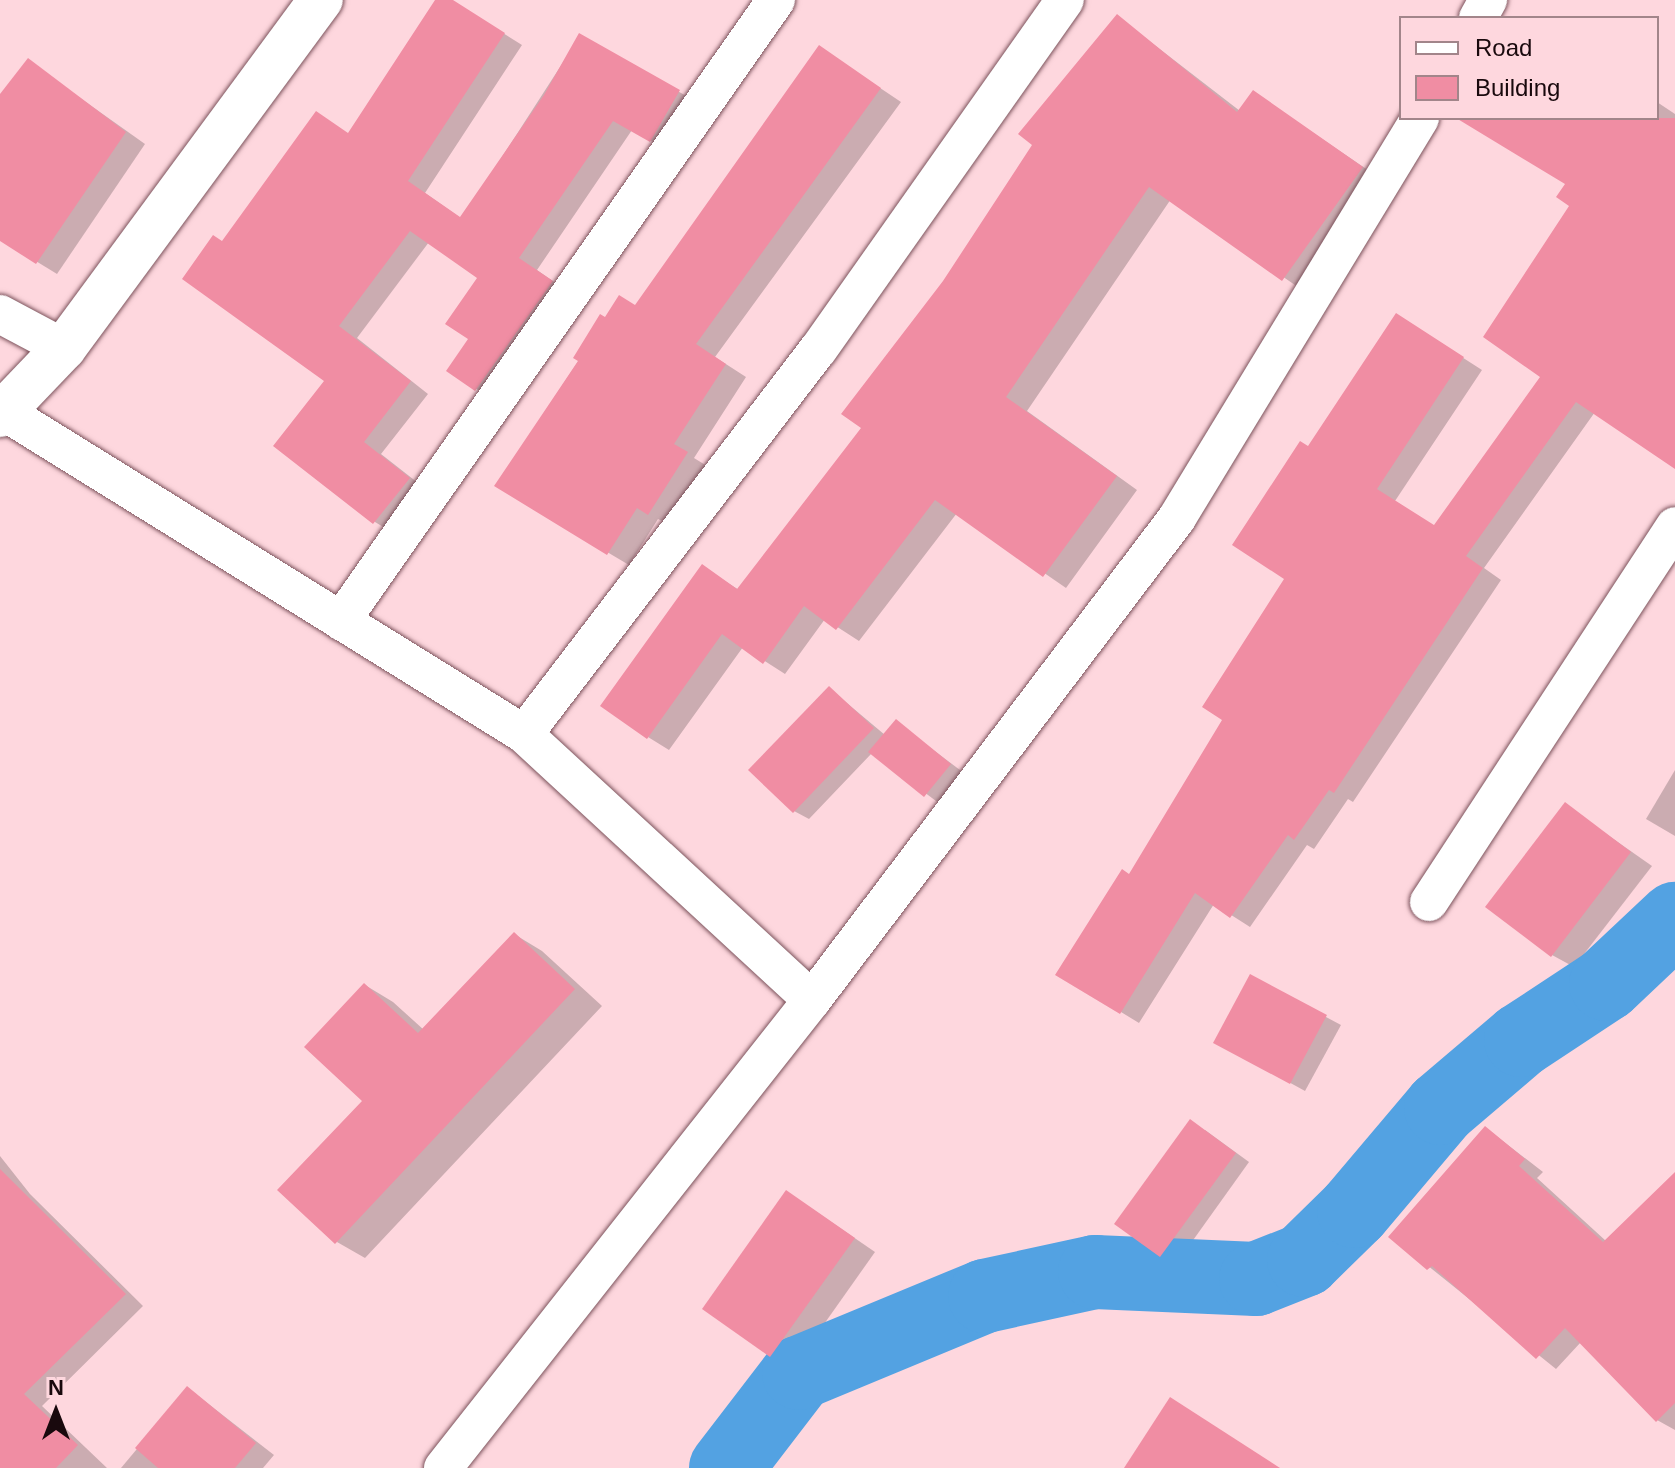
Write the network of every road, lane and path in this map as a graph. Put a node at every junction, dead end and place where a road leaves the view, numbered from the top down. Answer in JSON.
{"nodes":[{"id":1,"x":321,"y":0,"type":"edge"},
{"id":2,"x":776,"y":0,"type":"edge"},
{"id":3,"x":1065,"y":0,"type":"edge"},
{"id":4,"x":1419,"y":120,"type":"edge"},
{"id":5,"x":0,"y":314,"type":"edge"},
{"id":6,"x":64,"y":348,"type":"junction"},
{"id":7,"x":2,"y":413,"type":"edge"},
{"id":8,"x":1675,"y":526,"type":"edge"},
{"id":9,"x":341,"y":621,"type":"junction"},
{"id":10,"x":524,"y":734,"type":"junction"},
{"id":11,"x":1429,"y":902,"type":"dead end"},
{"id":12,"x":812,"y":1000,"type":"junction"},
{"id":13,"x":443,"y":1468,"type":"edge"}],
"edges":[{"from":1,"to":6,"type":"street"},
{"from":2,"to":9,"type":"street"},
{"from":3,"to":10,"type":"street"},
{"from":4,"to":12,"type":"street"},
{"from":5,"to":6,"type":"street"},
{"from":6,"to":7,"type":"street"},
{"from":7,"to":9,"type":"street"},
{"from":8,"to":11,"type":"street"},
{"from":9,"to":10,"type":"street"},
{"from":10,"to":12,"type":"street"},
{"from":12,"to":13,"type":"street"}]}
